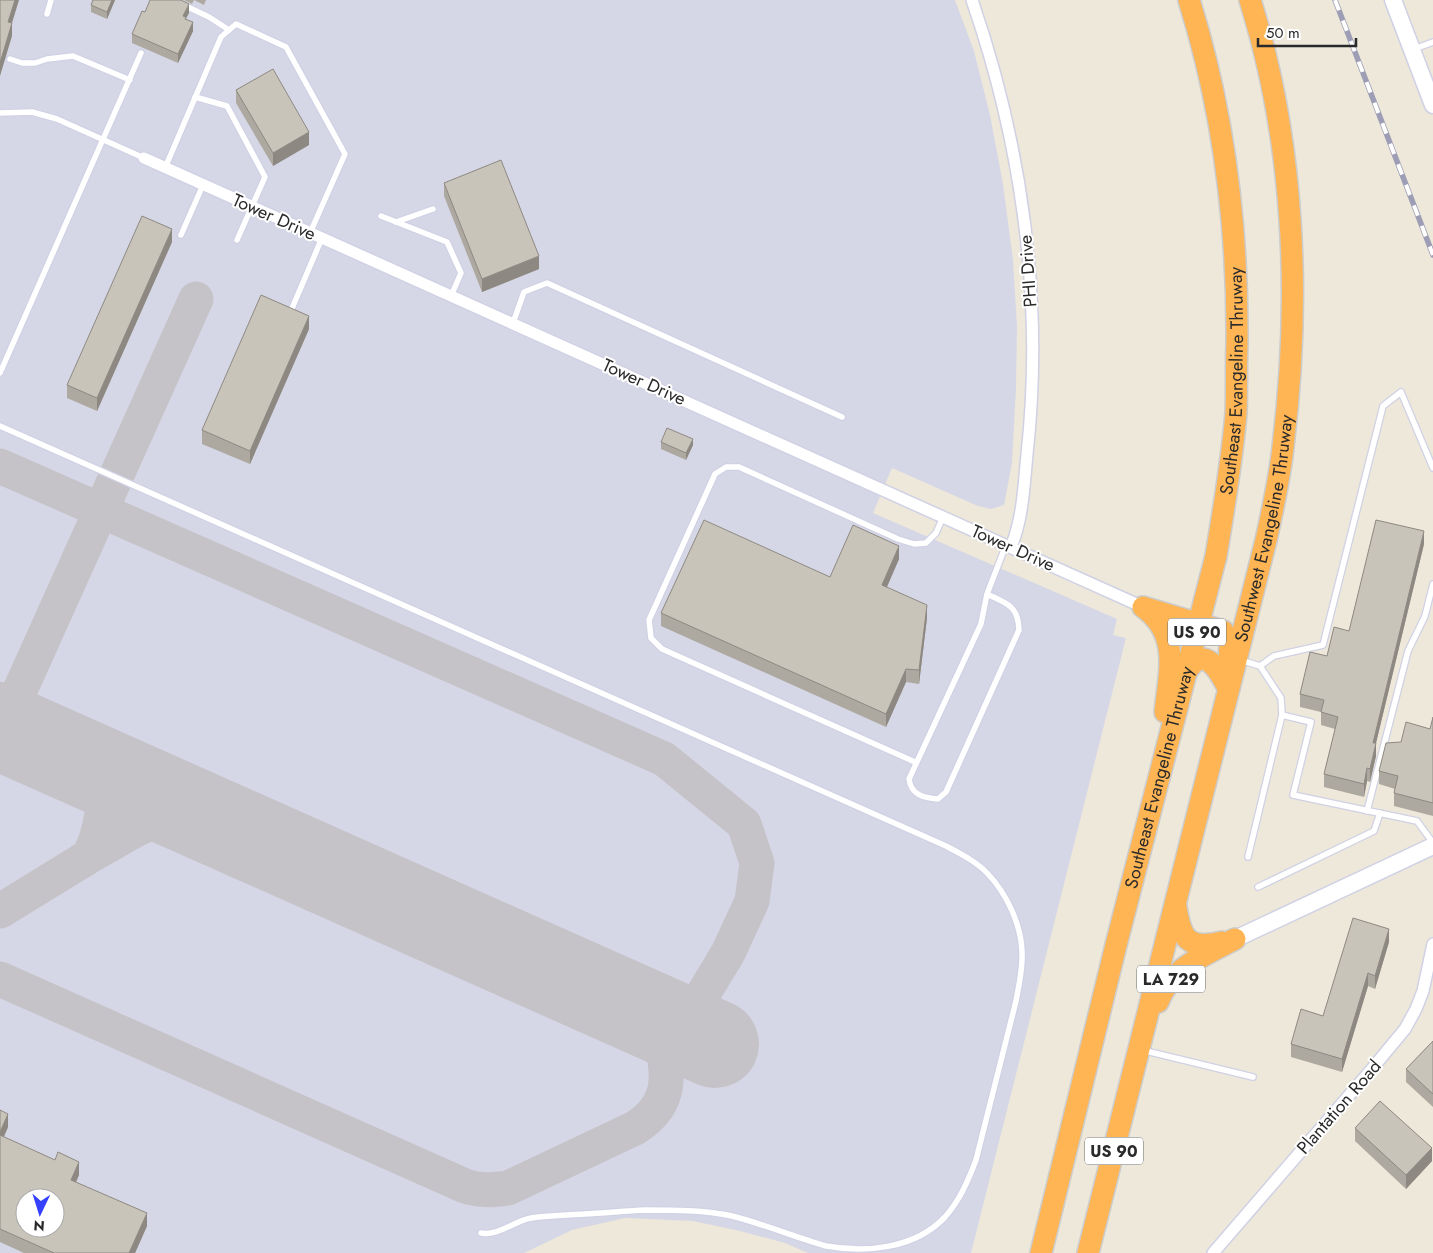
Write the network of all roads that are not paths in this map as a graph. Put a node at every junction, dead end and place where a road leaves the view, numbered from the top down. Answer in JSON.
{"nodes":[{"id":1,"x":51,"y":0,"type":"edge"},
{"id":2,"x":174,"y":0,"type":"edge"},
{"id":3,"x":972,"y":0,"type":"edge"},
{"id":4,"x":1190,"y":0,"type":"edge"},
{"id":5,"x":1250,"y":0,"type":"edge"},
{"id":6,"x":1392,"y":0,"type":"edge"},
{"id":7,"x":46,"y":14,"type":"dead end"},
{"id":8,"x":229,"y":30,"type":"junction"},
{"id":9,"x":1433,"y":42,"type":"edge"},
{"id":10,"x":1412,"y":50,"type":"junction"},
{"id":11,"x":141,"y":54,"type":"dead end"},
{"id":12,"x":10,"y":59,"type":"dead end"},
{"id":13,"x":130,"y":80,"type":"junction"},
{"id":14,"x":195,"y":97,"type":"junction"},
{"id":15,"x":1433,"y":104,"type":"edge"},
{"id":16,"x":0,"y":113,"type":"edge"},
{"id":17,"x":104,"y":140,"type":"junction"},
{"id":18,"x":144,"y":158,"type":"joint"},
{"id":19,"x":165,"y":168,"type":"junction"},
{"id":20,"x":203,"y":184,"type":"junction"},
{"id":21,"x":252,"y":207,"type":"junction"},
{"id":22,"x":433,"y":209,"type":"dead end"},
{"id":23,"x":382,"y":216,"type":"dead end"},
{"id":24,"x":396,"y":222,"type":"junction"},
{"id":25,"x":310,"y":233,"type":"junction"},
{"id":26,"x":181,"y":235,"type":"dead end"},
{"id":27,"x":322,"y":238,"type":"junction"},
{"id":28,"x":237,"y":240,"type":"dead end"},
{"id":29,"x":451,"y":296,"type":"junction"},
{"id":30,"x":290,"y":313,"type":"edge"},
{"id":31,"x":512,"y":323,"type":"junction"},
{"id":32,"x":0,"y":372,"type":"edge"},
{"id":33,"x":842,"y":417,"type":"dead end"},
{"id":34,"x":0,"y":426,"type":"edge"},
{"id":35,"x":1433,"y":468,"type":"edge"},
{"id":36,"x":943,"y":517,"type":"junction"},
{"id":37,"x":1008,"y":546,"type":"junction"},
{"id":38,"x":1433,"y":584,"type":"edge"},
{"id":39,"x":987,"y":594,"type":"junction"},
{"id":40,"x":1143,"y":608,"type":"junction"},
{"id":41,"x":1199,"y":623,"type":"junction"},
{"id":42,"x":1236,"y":659,"type":"junction"},
{"id":43,"x":1260,"y":666,"type":"junction"},
{"id":44,"x":1187,"y":671,"type":"junction"},
{"id":45,"x":1226,"y":693,"type":"junction"},
{"id":46,"x":1282,"y":715,"type":"junction"},
{"id":47,"x":915,"y":762,"type":"junction"},
{"id":48,"x":1159,"y":780,"type":"junction"},
{"id":49,"x":1367,"y":811,"type":"junction"},
{"id":50,"x":1380,"y":813,"type":"junction"},
{"id":51,"x":1433,"y":844,"type":"edge"},
{"id":52,"x":1248,"y":857,"type":"dead end"},
{"id":53,"x":1258,"y":887,"type":"dead end"},
{"id":54,"x":1175,"y":903,"type":"junction"},
{"id":55,"x":1235,"y":939,"type":"junction"},
{"id":56,"x":1433,"y":944,"type":"edge"},
{"id":57,"x":1140,"y":1049,"type":"junction"},
{"id":58,"x":1253,"y":1077,"type":"dead end"},
{"id":59,"x":481,"y":1233,"type":"dead end"},
{"id":60,"x":1041,"y":1253,"type":"edge"},
{"id":61,"x":1088,"y":1253,"type":"edge"},
{"id":62,"x":1213,"y":1253,"type":"edge"}],
"edges":[{"from":1,"to":7,"type":"lane"},
{"from":2,"to":8,"type":"lane"},
{"from":3,"to":37,"type":"street","name":"PHI Drive"},
{"from":4,"to":41,"type":"highway","name":"Southeast Evangeline Thruway","number":"US 90"},
{"from":5,"to":42,"type":"highway","name":"Southwest Evangeline Thruway","number":"US 90"},
{"from":6,"to":10,"type":"street"},
{"from":8,"to":14,"type":"lane"},
{"from":8,"to":25,"type":"lane"},
{"from":9,"to":10,"type":"lane"},
{"from":10,"to":15,"type":"street"},
{"from":11,"to":13,"type":"lane"},
{"from":12,"to":13,"type":"lane"},
{"from":13,"to":17,"type":"lane"},
{"from":14,"to":19,"type":"lane"},
{"from":14,"to":21,"type":"lane"},
{"from":16,"to":17,"type":"lane"},
{"from":17,"to":18,"type":"lane"},
{"from":17,"to":32,"type":"lane"},
{"from":18,"to":19,"type":"street","name":"Tower Drive"},
{"from":19,"to":20,"type":"street","name":"Tower Drive"},
{"from":20,"to":21,"type":"street","name":"Tower Drive"},
{"from":20,"to":26,"type":"lane"},
{"from":21,"to":25,"type":"street","name":"Tower Drive"},
{"from":21,"to":28,"type":"lane"},
{"from":22,"to":24,"type":"lane"},
{"from":23,"to":24,"type":"lane"},
{"from":24,"to":29,"type":"lane"},
{"from":25,"to":27,"type":"street","name":"Tower Drive"},
{"from":27,"to":29,"type":"street","name":"Tower Drive"},
{"from":27,"to":30,"type":"lane"},
{"from":29,"to":31,"type":"street","name":"Tower Drive"},
{"from":31,"to":33,"type":"lane"},
{"from":31,"to":36,"type":"street","name":"Tower Drive"},
{"from":34,"to":59,"type":"lane"},
{"from":35,"to":43,"type":"lane"},
{"from":36,"to":37,"type":"street","name":"Tower Drive"},
{"from":36,"to":47,"type":"lane"},
{"from":37,"to":39,"type":"lane"},
{"from":37,"to":40,"type":"street","name":"Tower Drive"},
{"from":38,"to":49,"type":"lane"},
{"from":39,"to":47,"type":"lane"},
{"from":39,"to":47,"type":"lane"},
{"from":40,"to":41,"type":"highway"},
{"from":40,"to":48,"type":"highway"},
{"from":41,"to":44,"type":"highway","name":"Southeast Evangeline Thruway","number":"US 90"},
{"from":41,"to":45,"type":"highway"},
{"from":42,"to":43,"type":"lane"},
{"from":42,"to":45,"type":"highway","name":"Southwest Evangeline Thruway","number":"US 90"},
{"from":43,"to":46,"type":"lane"},
{"from":44,"to":45,"type":"highway"},
{"from":44,"to":48,"type":"highway","name":"Southeast Evangeline Thruway","number":"US 90"},
{"from":45,"to":54,"type":"highway","name":"Southwest Evangeline Thruway","number":"US 90"},
{"from":46,"to":49,"type":"lane"},
{"from":46,"to":52,"type":"lane"},
{"from":48,"to":60,"type":"highway","name":"Southeast Evangeline Thruway","number":"US 90"},
{"from":49,"to":50,"type":"lane"},
{"from":50,"to":51,"type":"lane"},
{"from":50,"to":53,"type":"lane"},
{"from":51,"to":55,"type":"street","number":"LA 729"},
{"from":54,"to":55,"type":"highway","number":"LA 729"},
{"from":54,"to":57,"type":"highway","name":"Southwest Evangeline Thruway","number":"US 90"},
{"from":55,"to":57,"type":"highway","number":"LA 729"},
{"from":56,"to":62,"type":"street","name":"Plantation Road"},
{"from":57,"to":58,"type":"lane"},
{"from":57,"to":61,"type":"highway","number":"US 90"}]}
